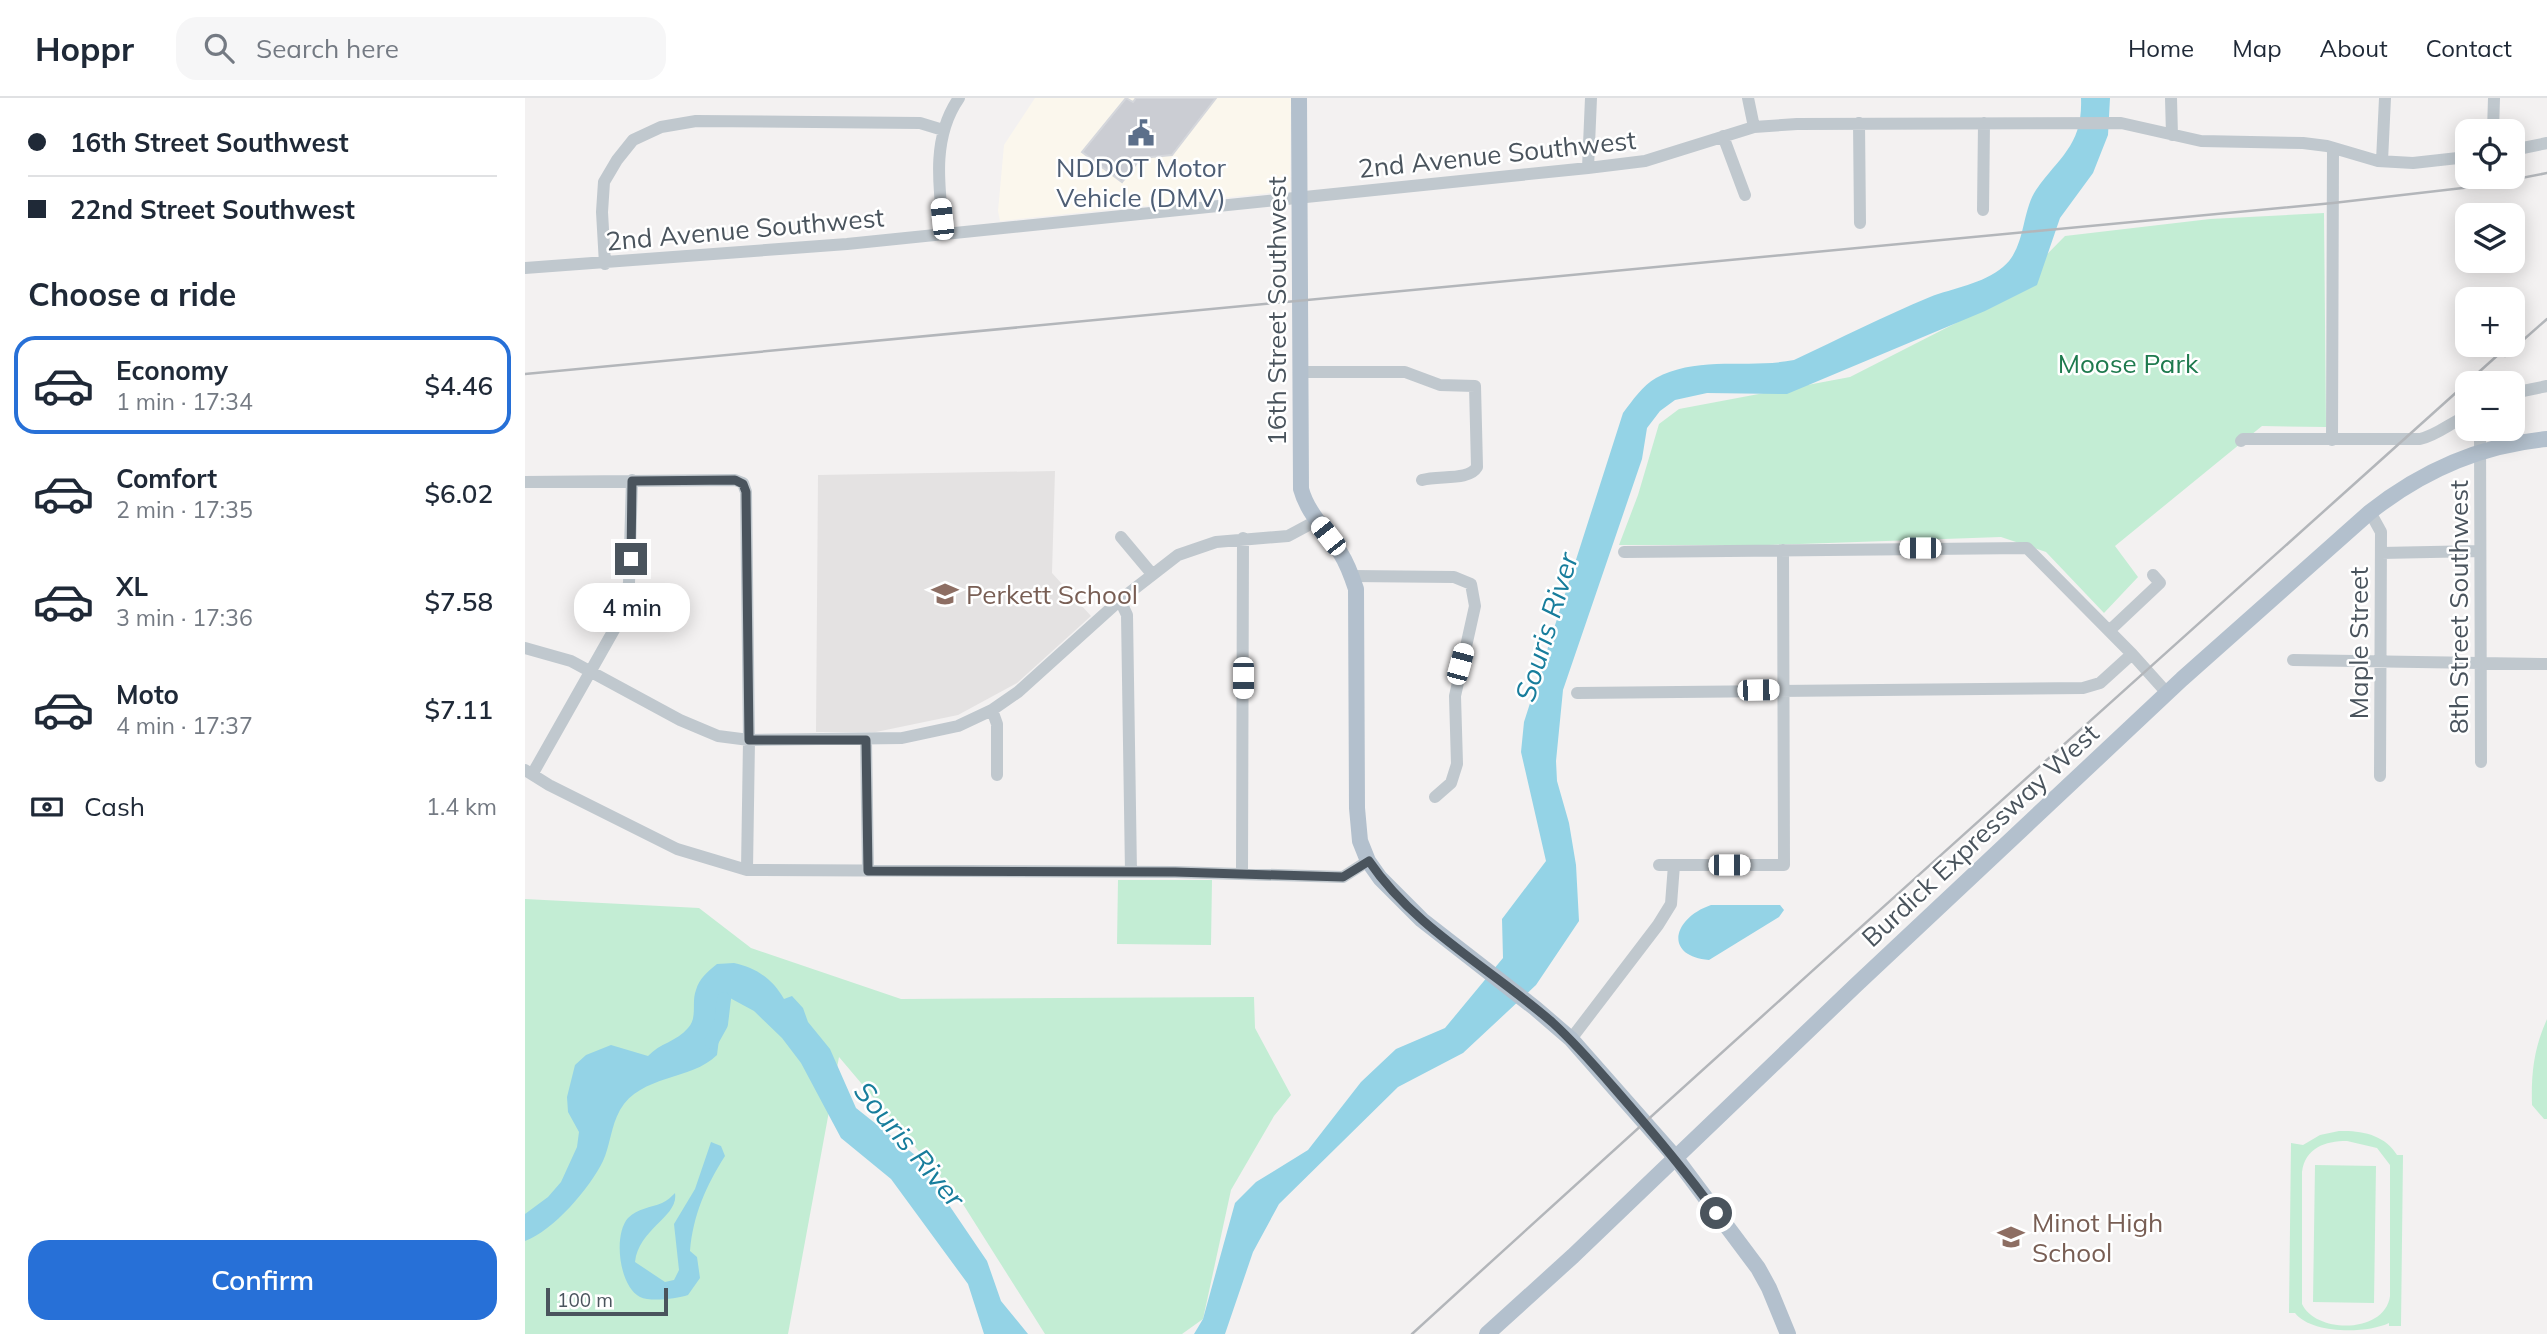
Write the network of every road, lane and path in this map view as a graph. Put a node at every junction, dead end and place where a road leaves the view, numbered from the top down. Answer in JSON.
{"nodes":[{"id":1,"x":960,"y":98,"type":"edge"},
{"id":2,"x":1299,"y":98,"type":"edge"},
{"id":3,"x":1591,"y":98,"type":"edge"},
{"id":4,"x":1748,"y":98,"type":"edge"},
{"id":5,"x":2171,"y":98,"type":"edge"},
{"id":6,"x":2385,"y":98,"type":"edge"},
{"id":7,"x":2494,"y":98,"type":"edge"},
{"id":8,"x":2493,"y":119,"type":"edge"},
{"id":9,"x":1859,"y":123,"type":"junction"},
{"id":10,"x":1984,"y":123,"type":"junction"},
{"id":11,"x":1754,"y":127,"type":"junction"},
{"id":12,"x":943,"y":130,"type":"junction"},
{"id":13,"x":2172,"y":135,"type":"junction"},
{"id":14,"x":1723,"y":136,"type":"junction"},
{"id":15,"x":2547,"y":142,"type":"edge"},
{"id":16,"x":2525,"y":147,"type":"edge"},
{"id":17,"x":2333,"y":148,"type":"junction"},
{"id":18,"x":2455,"y":159,"type":"edge"},
{"id":19,"x":2382,"y":161,"type":"junction"},
{"id":20,"x":1588,"y":168,"type":"junction"},
{"id":21,"x":1745,"y":195,"type":"dead end"},
{"id":22,"x":1300,"y":198,"type":"junction"},
{"id":23,"x":1983,"y":210,"type":"dead end"},
{"id":24,"x":1860,"y":223,"type":"dead end"},
{"id":25,"x":943,"y":234,"type":"junction"},
{"id":26,"x":605,"y":264,"type":"junction"},
{"id":27,"x":525,"y":268,"type":"edge"},
{"id":28,"x":1300,"y":372,"type":"junction"},
{"id":29,"x":2547,"y":386,"type":"edge"},
{"id":30,"x":2525,"y":391,"type":"edge"},
{"id":31,"x":2455,"y":426,"type":"edge"},
{"id":32,"x":2547,"y":439,"type":"edge"},
{"id":33,"x":2332,"y":440,"type":"junction"},
{"id":34,"x":2241,"y":441,"type":"dead end"},
{"id":35,"x":2480,"y":441,"type":"edge"},
{"id":36,"x":2480,"y":452,"type":"junction"},
{"id":37,"x":1422,"y":480,"type":"dead end"},
{"id":38,"x":632,"y":481,"type":"junction"},
{"id":39,"x":525,"y":482,"type":"edge"},
{"id":40,"x":2370,"y":512,"type":"junction"},
{"id":41,"x":1316,"y":521,"type":"junction"},
{"id":42,"x":1121,"y":537,"type":"dead end"},
{"id":43,"x":1243,"y":538,"type":"junction"},
{"id":44,"x":1783,"y":550,"type":"junction"},
{"id":45,"x":1624,"y":551,"type":"dead end"},
{"id":46,"x":2480,"y":551,"type":"junction"},
{"id":47,"x":2381,"y":553,"type":"junction"},
{"id":48,"x":1151,"y":574,"type":"junction"},
{"id":49,"x":2153,"y":575,"type":"dead end"},
{"id":50,"x":1352,"y":576,"type":"junction"},
{"id":51,"x":1120,"y":600,"type":"junction"},
{"id":52,"x":2109,"y":631,"type":"junction"},
{"id":53,"x":525,"y":648,"type":"edge"},
{"id":54,"x":2132,"y":654,"type":"junction"},
{"id":55,"x":2293,"y":660,"type":"dead end"},
{"id":56,"x":2380,"y":662,"type":"junction"},
{"id":57,"x":2480,"y":663,"type":"junction"},
{"id":58,"x":2547,"y":664,"type":"edge"},
{"id":59,"x":590,"y":671,"type":"junction"},
{"id":60,"x":1784,"y":690,"type":"junction"},
{"id":61,"x":1577,"y":693,"type":"dead end"},
{"id":62,"x":2167,"y":693,"type":"junction"},
{"id":63,"x":992,"y":710,"type":"junction"},
{"id":64,"x":749,"y":740,"type":"junction"},
{"id":65,"x":866,"y":740,"type":"junction"},
{"id":66,"x":2481,"y":762,"type":"dead end"},
{"id":67,"x":529,"y":771,"type":"edge"},
{"id":68,"x":997,"y":775,"type":"dead end"},
{"id":69,"x":2380,"y":776,"type":"dead end"},
{"id":70,"x":1435,"y":797,"type":"dead end"},
{"id":71,"x":1369,"y":861,"type":"junction"},
{"id":72,"x":1659,"y":865,"type":"dead end"},
{"id":73,"x":1674,"y":865,"type":"junction"},
{"id":74,"x":747,"y":870,"type":"junction"},
{"id":75,"x":868,"y":871,"type":"junction"},
{"id":76,"x":1131,"y":872,"type":"junction"},
{"id":77,"x":1242,"y":874,"type":"junction"},
{"id":78,"x":1571,"y":1039,"type":"junction"},
{"id":79,"x":1675,"y":1157,"type":"junction"},
{"id":80,"x":1487,"y":1334,"type":"edge"},
{"id":81,"x":1788,"y":1334,"type":"edge"}],
"edges":[{"from":1,"to":12,"type":"street"},
{"from":2,"to":22,"type":"main road","name":"16th Street Southwest"},
{"from":3,"to":20,"type":"street"},
{"from":4,"to":11,"type":"street"},
{"from":5,"to":13,"type":"street"},
{"from":6,"to":19,"type":"street"},
{"from":7,"to":8,"type":"street"},
{"from":9,"to":10,"type":"street","name":"2nd Avenue Southwest"},
{"from":9,"to":11,"type":"street","name":"2nd Avenue Southwest"},
{"from":9,"to":24,"type":"street"},
{"from":10,"to":13,"type":"street","name":"2nd Avenue Southwest"},
{"from":10,"to":23,"type":"street"},
{"from":11,"to":14,"type":"street","name":"2nd Avenue Southwest"},
{"from":12,"to":25,"type":"street"},
{"from":12,"to":26,"type":"street"},
{"from":13,"to":17,"type":"street","name":"2nd Avenue Southwest"},
{"from":14,"to":20,"type":"street","name":"2nd Avenue Southwest"},
{"from":14,"to":21,"type":"street"},
{"from":15,"to":16,"type":"street"},
{"from":17,"to":19,"type":"street","name":"2nd Avenue Southwest"},
{"from":17,"to":33,"type":"street"},
{"from":18,"to":19,"type":"street","name":"2nd Avenue Southwest"},
{"from":20,"to":22,"type":"street","name":"2nd Avenue Southwest"},
{"from":22,"to":25,"type":"street","name":"2nd Avenue Southwest"},
{"from":22,"to":28,"type":"main road","name":"16th Street Southwest"},
{"from":25,"to":26,"type":"street","name":"2nd Avenue Southwest"},
{"from":26,"to":27,"type":"street","name":"2nd Avenue Southwest"},
{"from":28,"to":37,"type":"street"},
{"from":28,"to":41,"type":"main road","name":"16th Street Southwest"},
{"from":29,"to":30,"type":"street"},
{"from":31,"to":33,"type":"street"},
{"from":32,"to":36,"type":"main road","name":"Burdick Expressway West"},
{"from":33,"to":34,"type":"street"},
{"from":35,"to":36,"type":"street","name":"8th Street Southwest"},
{"from":36,"to":40,"type":"main road","name":"Burdick Expressway West"},
{"from":36,"to":46,"type":"street","name":"8th Street Southwest"},
{"from":38,"to":39,"type":"street"},
{"from":38,"to":59,"type":"street"},
{"from":38,"to":64,"type":"street"},
{"from":40,"to":47,"type":"street","name":"Maple Street"},
{"from":40,"to":62,"type":"main road","name":"Burdick Expressway West"},
{"from":41,"to":43,"type":"street"},
{"from":41,"to":50,"type":"main road","name":"16th Street Southwest"},
{"from":42,"to":48,"type":"street"},
{"from":43,"to":48,"type":"street"},
{"from":43,"to":77,"type":"street"},
{"from":44,"to":45,"type":"street"},
{"from":44,"to":52,"type":"street"},
{"from":44,"to":60,"type":"street"},
{"from":46,"to":47,"type":"street"},
{"from":46,"to":57,"type":"street","name":"8th Street Southwest"},
{"from":47,"to":56,"type":"street","name":"Maple Street"},
{"from":48,"to":51,"type":"street"},
{"from":49,"to":52,"type":"street"},
{"from":50,"to":70,"type":"street"},
{"from":50,"to":71,"type":"main road"},
{"from":51,"to":63,"type":"street"},
{"from":51,"to":76,"type":"street"},
{"from":52,"to":54,"type":"street"},
{"from":53,"to":59,"type":"street"},
{"from":54,"to":60,"type":"street"},
{"from":54,"to":62,"type":"street"},
{"from":55,"to":56,"type":"street"},
{"from":56,"to":57,"type":"street"},
{"from":56,"to":69,"type":"street","name":"Maple Street"},
{"from":57,"to":58,"type":"street"},
{"from":57,"to":66,"type":"street","name":"8th Street Southwest"},
{"from":59,"to":64,"type":"street"},
{"from":59,"to":67,"type":"street"},
{"from":60,"to":61,"type":"street"},
{"from":60,"to":73,"type":"street"},
{"from":62,"to":79,"type":"main road","name":"Burdick Expressway West"},
{"from":63,"to":65,"type":"street"},
{"from":63,"to":68,"type":"street"},
{"from":64,"to":65,"type":"street"},
{"from":64,"to":74,"type":"street"},
{"from":65,"to":75,"type":"street"},
{"from":67,"to":74,"type":"street"},
{"from":71,"to":77,"type":"street"},
{"from":71,"to":78,"type":"main road"},
{"from":72,"to":73,"type":"street"},
{"from":73,"to":78,"type":"street"},
{"from":74,"to":75,"type":"street"},
{"from":75,"to":76,"type":"street"},
{"from":76,"to":77,"type":"street"},
{"from":78,"to":79,"type":"main road"},
{"from":79,"to":80,"type":"main road","name":"Burdick Expressway West"},
{"from":79,"to":81,"type":"main road"}]}
